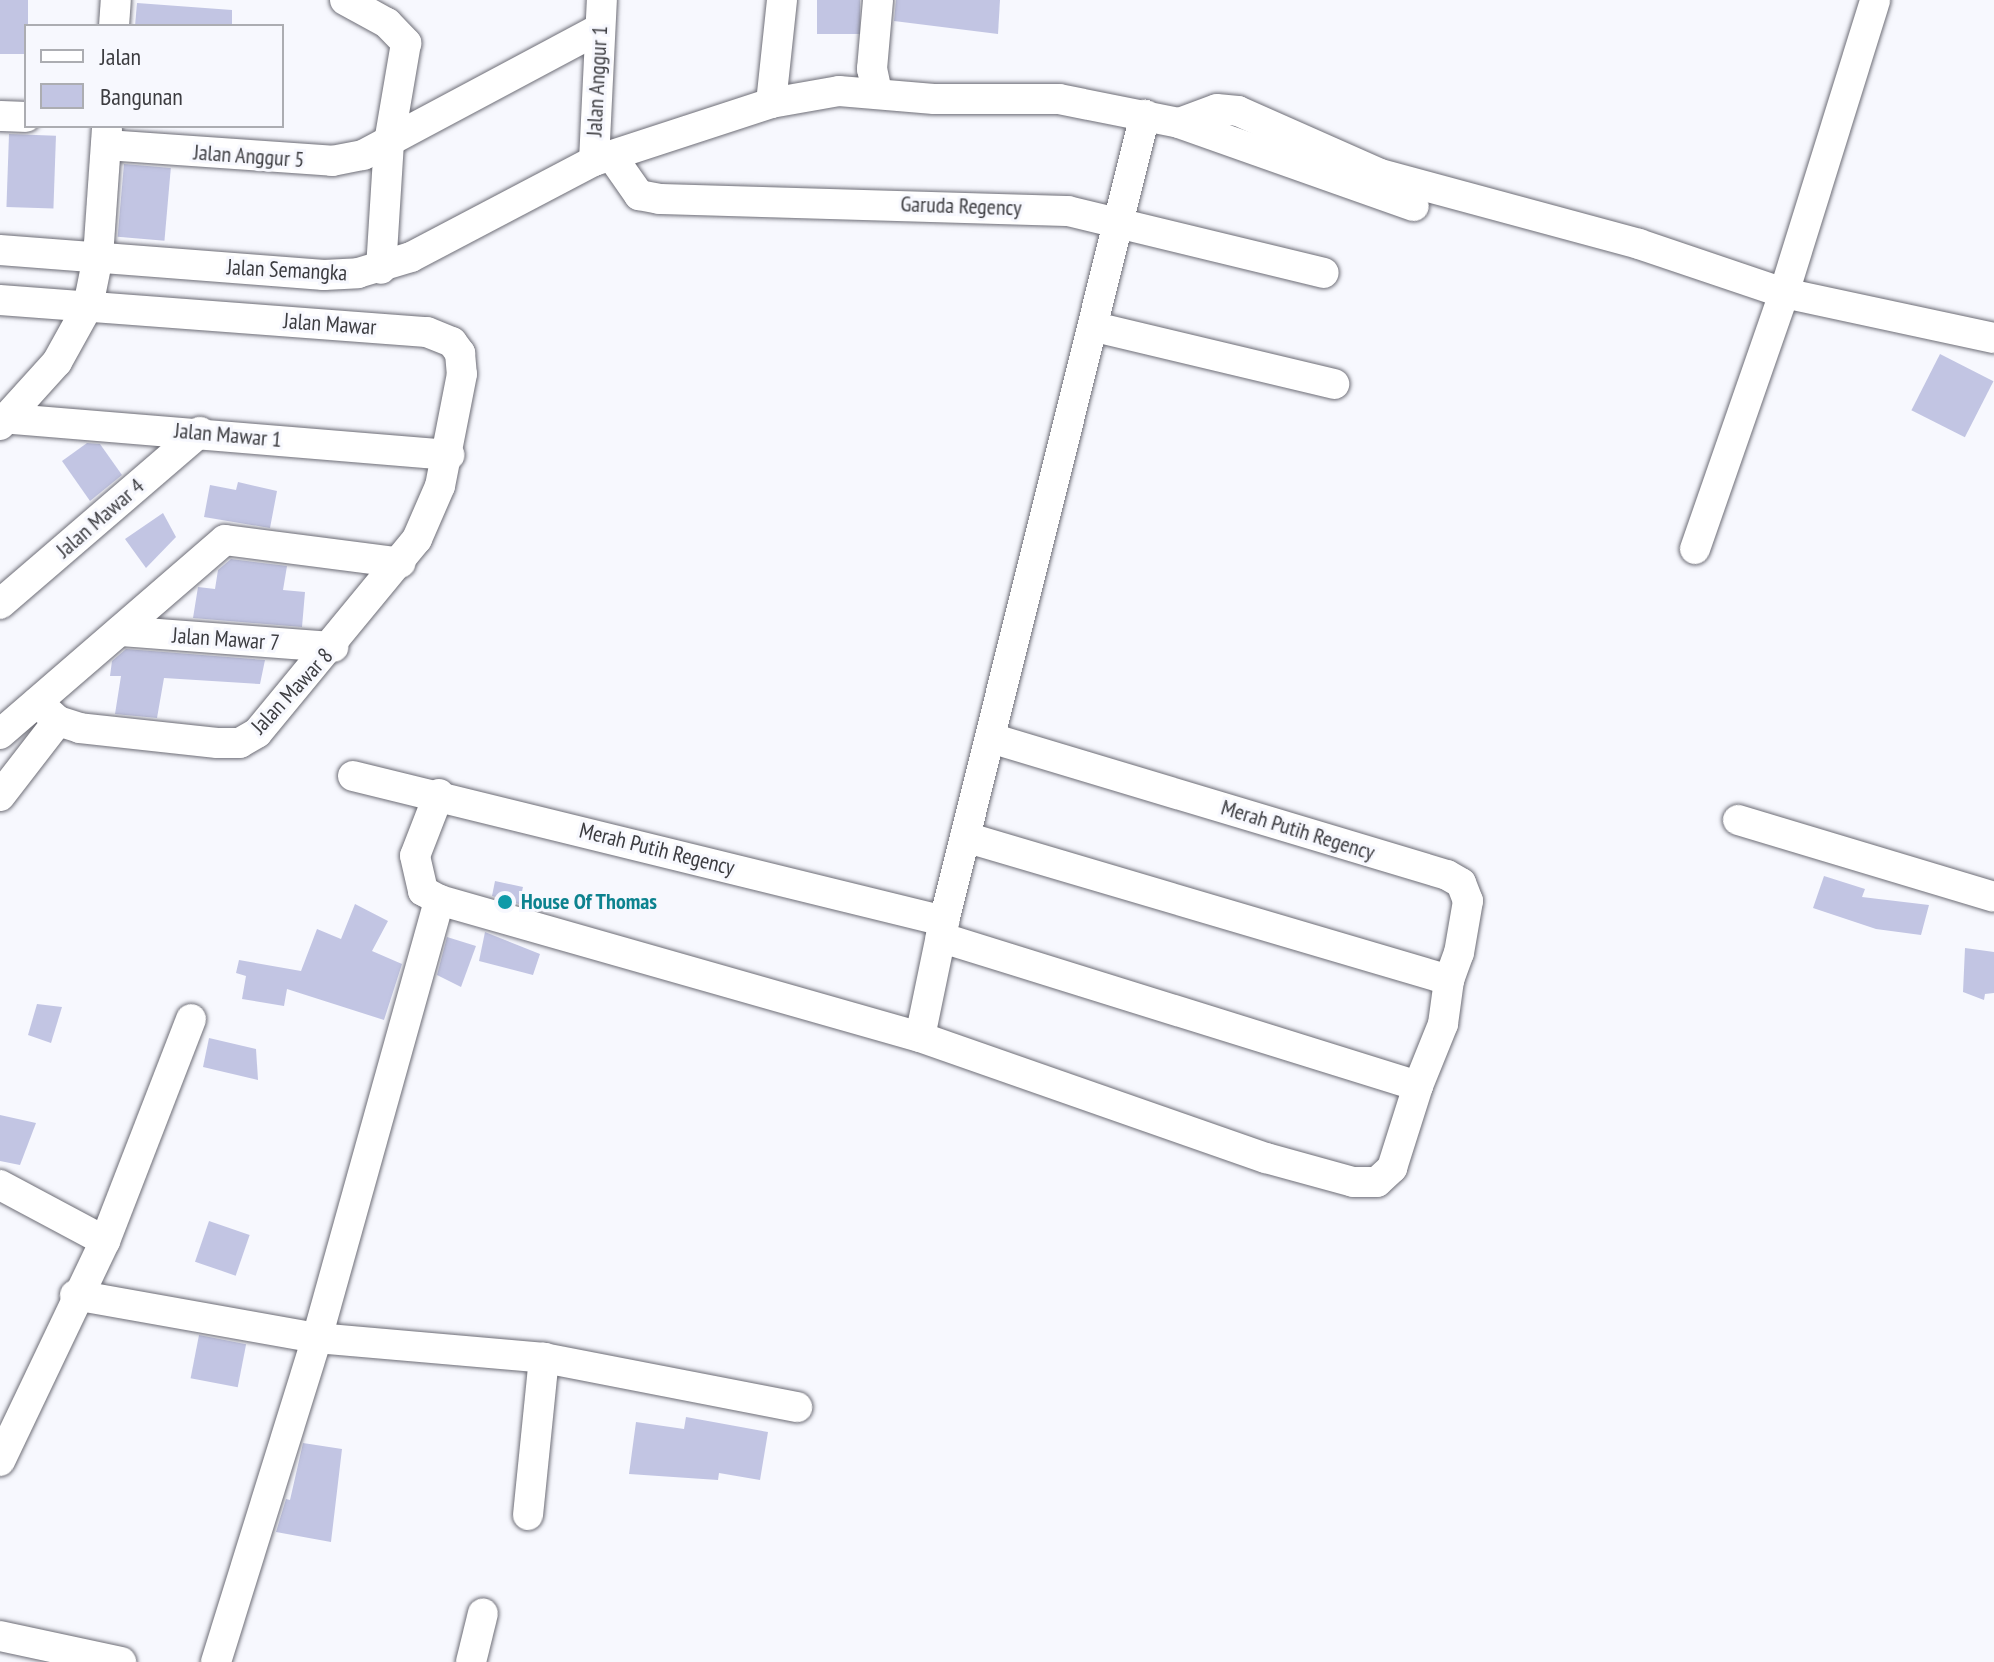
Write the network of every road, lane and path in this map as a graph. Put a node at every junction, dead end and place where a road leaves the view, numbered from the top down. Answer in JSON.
{"nodes":[{"id":1,"x":116,"y":0,"type":"edge"},
{"id":2,"x":345,"y":0,"type":"edge"},
{"id":3,"x":782,"y":0,"type":"edge"},
{"id":4,"x":878,"y":0,"type":"edge"},
{"id":5,"x":1875,"y":0,"type":"edge"},
{"id":6,"x":601,"y":15,"type":"edge"},
{"id":7,"x":114,"y":24,"type":"edge"},
{"id":8,"x":877,"y":92,"type":"junction"},
{"id":9,"x":771,"y":103,"type":"junction"},
{"id":10,"x":1145,"y":115,"type":"junction"},
{"id":11,"x":0,"y":116,"type":"edge"},
{"id":12,"x":24,"y":117,"type":"edge"},
{"id":13,"x":1179,"y":123,"type":"junction"},
{"id":14,"x":107,"y":136,"type":"edge"},
{"id":15,"x":389,"y":142,"type":"junction"},
{"id":16,"x":602,"y":158,"type":"junction"},
{"id":17,"x":1414,"y":206,"type":"dead end"},
{"id":18,"x":1119,"y":223,"type":"junction"},
{"id":19,"x":0,"y":250,"type":"edge"},
{"id":20,"x":381,"y":269,"type":"junction"},
{"id":21,"x":1324,"y":273,"type":"dead end"},
{"id":22,"x":94,"y":280,"type":"junction"},
{"id":23,"x":1784,"y":293,"type":"junction"},
{"id":24,"x":0,"y":300,"type":"edge"},
{"id":25,"x":1095,"y":327,"type":"junction"},
{"id":26,"x":1994,"y":338,"type":"edge"},
{"id":27,"x":1334,"y":384,"type":"dead end"},
{"id":28,"x":2,"y":420,"type":"edge"},
{"id":29,"x":200,"y":432,"type":"junction"},
{"id":30,"x":449,"y":455,"type":"junction"},
{"id":31,"x":1695,"y":549,"type":"dead end"},
{"id":32,"x":401,"y":563,"type":"junction"},
{"id":33,"x":0,"y":604,"type":"edge"},
{"id":34,"x":120,"y":631,"type":"junction"},
{"id":35,"x":333,"y":647,"type":"junction"},
{"id":36,"x":48,"y":712,"type":"junction"},
{"id":37,"x":0,"y":734,"type":"edge"},
{"id":38,"x":991,"y":738,"type":"junction"},
{"id":39,"x":353,"y":776,"type":"dead end"},
{"id":40,"x":439,"y":794,"type":"junction"},
{"id":41,"x":0,"y":796,"type":"edge"},
{"id":42,"x":1738,"y":820,"type":"dead end"},
{"id":43,"x":965,"y":837,"type":"junction"},
{"id":44,"x":1994,"y":897,"type":"edge"},
{"id":45,"x":439,"y":900,"type":"junction"},
{"id":46,"x":943,"y":929,"type":"junction"},
{"id":47,"x":1449,"y":980,"type":"junction"},
{"id":48,"x":191,"y":1019,"type":"dead end"},
{"id":49,"x":920,"y":1037,"type":"junction"},
{"id":50,"x":1418,"y":1086,"type":"junction"},
{"id":51,"x":0,"y":1185,"type":"edge"},
{"id":52,"x":105,"y":1241,"type":"junction"},
{"id":53,"x":75,"y":1295,"type":"junction"},
{"id":54,"x":317,"y":1338,"type":"junction"},
{"id":55,"x":544,"y":1358,"type":"junction"},
{"id":56,"x":797,"y":1407,"type":"dead end"},
{"id":57,"x":0,"y":1461,"type":"edge"},
{"id":58,"x":528,"y":1515,"type":"dead end"},
{"id":59,"x":483,"y":1613,"type":"dead end"},
{"id":60,"x":0,"y":1636,"type":"edge"},
{"id":61,"x":121,"y":1662,"type":"edge"},
{"id":62,"x":216,"y":1662,"type":"edge"},
{"id":63,"x":471,"y":1662,"type":"edge"}],
"edges":[{"from":1,"to":7,"type":"street"},
{"from":2,"to":15,"type":"street"},
{"from":3,"to":9,"type":"street"},
{"from":4,"to":8,"type":"street"},
{"from":5,"to":23,"type":"street"},
{"from":6,"to":15,"type":"street","name":"Jalan Anggur 5"},
{"from":6,"to":16,"type":"street","name":"Jalan Anggur 1"},
{"from":8,"to":9,"type":"street","name":"Jalan Semangka"},
{"from":8,"to":10,"type":"street","name":"Jalan Semangka"},
{"from":9,"to":16,"type":"street","name":"Jalan Semangka"},
{"from":10,"to":13,"type":"street","name":"Jalan Semangka"},
{"from":10,"to":18,"type":"street"},
{"from":11,"to":12,"type":"street"},
{"from":13,"to":17,"type":"street","name":"Jalan Semangka"},
{"from":13,"to":23,"type":"street"},
{"from":14,"to":15,"type":"street","name":"Jalan Anggur 5"},
{"from":14,"to":22,"type":"street"},
{"from":15,"to":20,"type":"street"},
{"from":16,"to":18,"type":"street","name":"Garuda Regency"},
{"from":16,"to":20,"type":"street","name":"Jalan Semangka"},
{"from":18,"to":21,"type":"street","name":"Garuda Regency"},
{"from":18,"to":25,"type":"street"},
{"from":19,"to":22,"type":"street"},
{"from":20,"to":22,"type":"street","name":"Jalan Semangka"},
{"from":22,"to":24,"type":"street"},
{"from":22,"to":28,"type":"street"},
{"from":22,"to":30,"type":"street","name":"Jalan Mawar"},
{"from":23,"to":26,"type":"street"},
{"from":23,"to":31,"type":"street"},
{"from":25,"to":27,"type":"street"},
{"from":25,"to":38,"type":"street"},
{"from":28,"to":29,"type":"street","name":"Jalan Mawar 1"},
{"from":29,"to":30,"type":"street","name":"Jalan Mawar 1"},
{"from":29,"to":33,"type":"street","name":"Jalan Mawar 4"},
{"from":30,"to":32,"type":"street","name":"Jalan Mawar 8"},
{"from":32,"to":34,"type":"street"},
{"from":32,"to":35,"type":"street","name":"Jalan Mawar 8"},
{"from":34,"to":35,"type":"street","name":"Jalan Mawar 7"},
{"from":34,"to":36,"type":"street"},
{"from":35,"to":36,"type":"street","name":"Jalan Mawar 8"},
{"from":36,"to":37,"type":"street"},
{"from":36,"to":41,"type":"street"},
{"from":38,"to":43,"type":"street"},
{"from":38,"to":47,"type":"street","name":"Merah Putih Regency"},
{"from":39,"to":40,"type":"street","name":"Merah Putih Regency"},
{"from":40,"to":45,"type":"street"},
{"from":40,"to":46,"type":"street","name":"Merah Putih Regency"},
{"from":42,"to":44,"type":"street"},
{"from":43,"to":46,"type":"street"},
{"from":43,"to":47,"type":"street"},
{"from":45,"to":49,"type":"street","name":"Merah Putih Regency"},
{"from":45,"to":54,"type":"street"},
{"from":46,"to":49,"type":"street"},
{"from":46,"to":50,"type":"street","name":"Merah Putih Regency"},
{"from":47,"to":50,"type":"street","name":"Merah Putih Regency"},
{"from":48,"to":52,"type":"street"},
{"from":49,"to":50,"type":"street","name":"Merah Putih Regency"},
{"from":51,"to":52,"type":"street"},
{"from":52,"to":53,"type":"street"},
{"from":53,"to":54,"type":"street"},
{"from":53,"to":57,"type":"street"},
{"from":54,"to":55,"type":"street"},
{"from":54,"to":62,"type":"street"},
{"from":55,"to":56,"type":"street"},
{"from":55,"to":58,"type":"street"},
{"from":59,"to":63,"type":"street"},
{"from":60,"to":61,"type":"street"}]}
